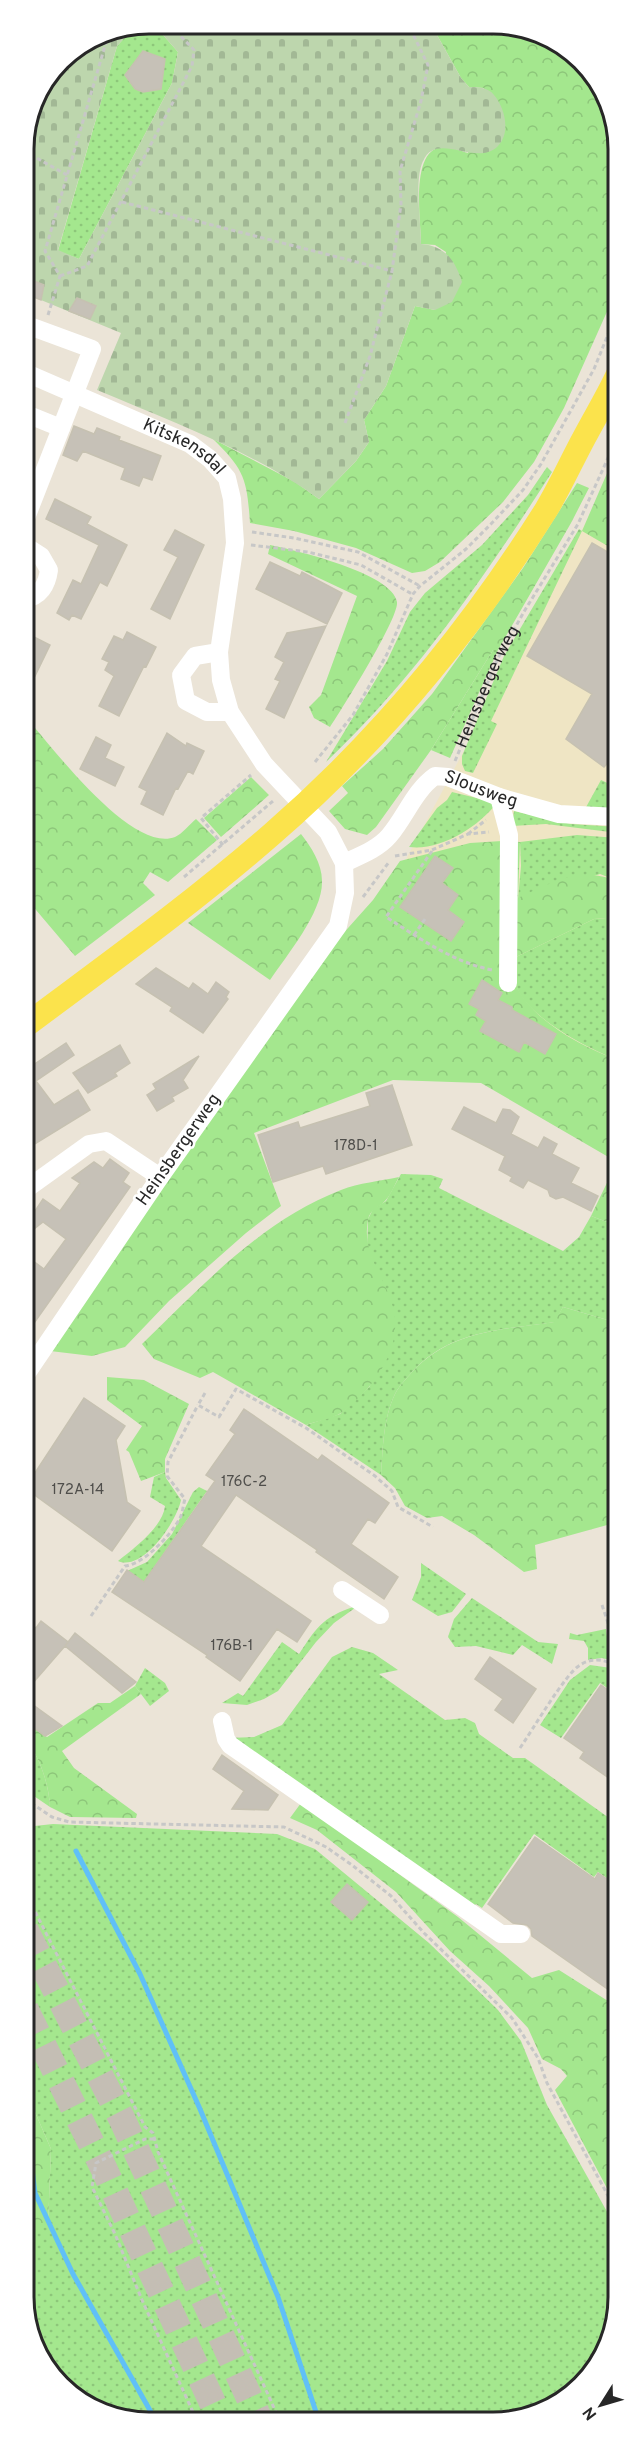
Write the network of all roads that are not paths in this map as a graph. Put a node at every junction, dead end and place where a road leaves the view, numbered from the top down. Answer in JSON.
{"nodes":[{"id":1,"x":35,"y":328,"type":"edge"},
{"id":2,"x":35,"y":376,"type":"edge"},
{"id":3,"x":75,"y":392,"type":"junction"},
{"id":4,"x":608,"y":393,"type":"edge"},
{"id":5,"x":35,"y":417,"type":"edge"},
{"id":6,"x":61,"y":428,"type":"junction"},
{"id":7,"x":35,"y":495,"type":"edge"},
{"id":8,"x":35,"y":552,"type":"edge"},
{"id":9,"x":35,"y":596,"type":"edge"},
{"id":10,"x":219,"y":652,"type":"junction"},
{"id":11,"x":230,"y":712,"type":"junction"},
{"id":12,"x":264,"y":764,"type":"joint"},
{"id":13,"x":499,"y":797,"type":"junction"},
{"id":14,"x":608,"y":816,"type":"edge"},
{"id":15,"x":344,"y":863,"type":"junction"},
{"id":16,"x":508,"y":978,"type":"road end"},
{"id":17,"x":35,"y":1019,"type":"edge"},
{"id":18,"x":160,"y":1177,"type":"junction"},
{"id":19,"x":35,"y":1183,"type":"edge"},
{"id":20,"x":34,"y":1362,"type":"edge"},
{"id":21,"x":342,"y":1590,"type":"dead end"},
{"id":22,"x":381,"y":1615,"type":"dead end"},
{"id":23,"x":222,"y":1721,"type":"dead end"},
{"id":24,"x":520,"y":1934,"type":"dead end"}],
"edges":[{"from":1,"to":3,"type":"street"},
{"from":2,"to":3,"type":"street","name":"Kitskensdal"},
{"from":3,"to":6,"type":"street"},
{"from":3,"to":10,"type":"street","name":"Kitskensdal"},
{"from":4,"to":17,"type":"main road"},
{"from":5,"to":6,"type":"street"},
{"from":6,"to":7,"type":"street"},
{"from":8,"to":9,"type":"street"},
{"from":10,"to":11,"type":"street","name":"Kitskensdal"},
{"from":10,"to":11,"type":"street"},
{"from":11,"to":12,"type":"street","name":"Kitskensdal"},
{"from":12,"to":15,"type":"street","name":"Heinsbergerweg"},
{"from":13,"to":14,"type":"street","name":"Slousweg"},
{"from":13,"to":15,"type":"street","name":"Slousweg"},
{"from":13,"to":16,"type":"street"},
{"from":15,"to":18,"type":"street","name":"Heinsbergerweg"},
{"from":18,"to":19,"type":"street"},
{"from":18,"to":20,"type":"street","name":"Heinsbergerweg"},
{"from":21,"to":22,"type":"street"},
{"from":23,"to":24,"type":"street"}]}
